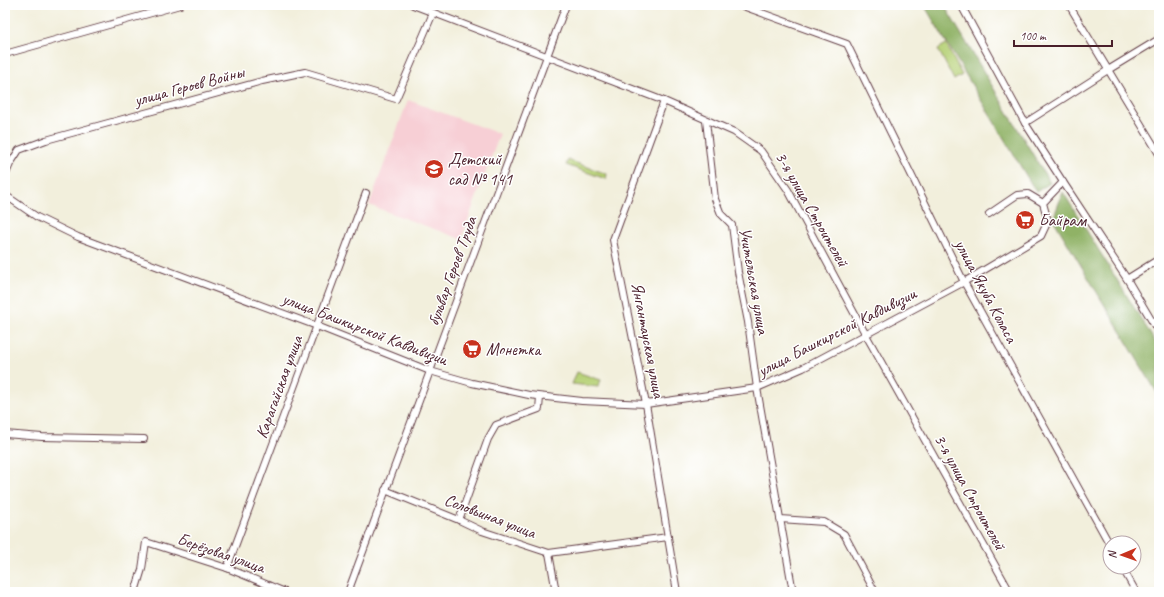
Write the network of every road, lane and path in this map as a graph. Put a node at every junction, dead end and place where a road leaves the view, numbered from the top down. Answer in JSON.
{"nodes":[{"id":1,"x":180,"y":5,"type":"edge"},
{"id":2,"x":413,"y":5,"type":"edge"},
{"id":3,"x":566,"y":5,"type":"edge"},
{"id":4,"x":740,"y":5,"type":"edge"},
{"id":5,"x":961,"y":5,"type":"edge"},
{"id":6,"x":1069,"y":5,"type":"edge"},
{"id":7,"x":433,"y":13,"type":"junction"},
{"id":8,"x":1159,"y":39,"type":"edge"},
{"id":9,"x":5,"y":54,"type":"edge"},
{"id":10,"x":547,"y":56,"type":"junction"},
{"id":11,"x":1108,"y":70,"type":"junction"},
{"id":12,"x":664,"y":101,"type":"junction"},
{"id":13,"x":706,"y":120,"type":"junction"},
{"id":14,"x":1025,"y":123,"type":"junction"},
{"id":15,"x":1159,"y":154,"type":"edge"},
{"id":16,"x":5,"y":176,"type":"edge"},
{"id":17,"x":1062,"y":182,"type":"junction"},
{"id":18,"x":366,"y":193,"type":"dead end"},
{"id":19,"x":5,"y":195,"type":"edge"},
{"id":20,"x":1043,"y":203,"type":"junction"},
{"id":21,"x":989,"y":214,"type":"dead end"},
{"id":22,"x":1159,"y":259,"type":"edge"},
{"id":23,"x":1127,"y":279,"type":"junction"},
{"id":24,"x":964,"y":282,"type":"junction"},
{"id":25,"x":317,"y":326,"type":"junction"},
{"id":26,"x":1159,"y":333,"type":"edge"},
{"id":27,"x":866,"y":335,"type":"junction"},
{"id":28,"x":430,"y":371,"type":"junction"},
{"id":29,"x":757,"y":388,"type":"junction"},
{"id":30,"x":540,"y":397,"type":"junction"},
{"id":31,"x":646,"y":404,"type":"junction"},
{"id":32,"x":5,"y":434,"type":"edge"},
{"id":33,"x":144,"y":439,"type":"dead end"},
{"id":34,"x":385,"y":490,"type":"junction"},
{"id":35,"x":780,"y":518,"type":"junction"},
{"id":36,"x":459,"y":520,"type":"junction"},
{"id":37,"x":1104,"y":535,"type":"edge"},
{"id":38,"x":668,"y":537,"type":"junction"},
{"id":39,"x":549,"y":553,"type":"junction"},
{"id":40,"x":227,"y":568,"type":"junction"},
{"id":41,"x":1126,"y":575,"type":"edge"},
{"id":42,"x":135,"y":592,"type":"edge"},
{"id":43,"x":285,"y":592,"type":"edge"},
{"id":44,"x":348,"y":592,"type":"edge"},
{"id":45,"x":556,"y":592,"type":"edge"},
{"id":46,"x":677,"y":592,"type":"edge"},
{"id":47,"x":793,"y":592,"type":"edge"},
{"id":48,"x":875,"y":592,"type":"edge"},
{"id":49,"x":1010,"y":592,"type":"edge"},
{"id":50,"x":1136,"y":592,"type":"edge"}],
"edges":[{"from":1,"to":9,"type":"street"},
{"from":2,"to":7,"type":"street","name":"3-я улица Строителей"},
{"from":3,"to":10,"type":"street","name":"бульвар Героев Труда"},
{"from":4,"to":24,"type":"street","name":"улица Якуба Коласа"},
{"from":5,"to":14,"type":"street"},
{"from":6,"to":11,"type":"street"},
{"from":7,"to":10,"type":"street","name":"3-я улица Строителей"},
{"from":7,"to":16,"type":"street","name":"улица Героев Войны"},
{"from":8,"to":11,"type":"street"},
{"from":10,"to":12,"type":"street","name":"3-я улица Строителей"},
{"from":10,"to":28,"type":"street","name":"бульвар Героев Труда"},
{"from":11,"to":14,"type":"street"},
{"from":11,"to":15,"type":"street"},
{"from":12,"to":13,"type":"street","name":"3-я улица Строителей"},
{"from":12,"to":31,"type":"street","name":"Янгантауская улица"},
{"from":13,"to":27,"type":"street","name":"3-я улица Строителей"},
{"from":13,"to":29,"type":"street","name":"Учительская улица"},
{"from":14,"to":17,"type":"street"},
{"from":17,"to":20,"type":"street"},
{"from":17,"to":23,"type":"street"},
{"from":18,"to":25,"type":"street","name":"Карагайская улица"},
{"from":19,"to":25,"type":"street","name":"улица Башкирской Кавдивизии"},
{"from":20,"to":21,"type":"street"},
{"from":20,"to":24,"type":"street","name":"улица Башкирской Кавдивизии"},
{"from":22,"to":23,"type":"street"},
{"from":23,"to":26,"type":"street"},
{"from":24,"to":27,"type":"street","name":"улица Башкирской Кавдивизии"},
{"from":24,"to":37,"type":"street","name":"улица Якуба Коласа"},
{"from":25,"to":28,"type":"street","name":"улица Башкирской Кавдивизии"},
{"from":25,"to":40,"type":"street","name":"Карагайская улица"},
{"from":27,"to":29,"type":"street","name":"улица Башкирской Кавдивизии"},
{"from":27,"to":49,"type":"street","name":"3-я улица Строителей"},
{"from":28,"to":30,"type":"street","name":"улица Башкирской Кавдивизии"},
{"from":28,"to":34,"type":"street","name":"бульвар Героев Труда"},
{"from":29,"to":31,"type":"street","name":"улица Башкирской Кавдивизии"},
{"from":29,"to":35,"type":"street","name":"Учительская улица"},
{"from":30,"to":31,"type":"street","name":"улица Башкирской Кавдивизии"},
{"from":30,"to":36,"type":"street"},
{"from":31,"to":38,"type":"street","name":"Янгантауская улица"},
{"from":32,"to":33,"type":"street"},
{"from":34,"to":36,"type":"street","name":"Соловьиная улица"},
{"from":34,"to":44,"type":"street","name":"бульвар Героев Труда"},
{"from":35,"to":47,"type":"street","name":"Учительская улица"},
{"from":35,"to":48,"type":"street"},
{"from":36,"to":39,"type":"street","name":"Соловьиная улица"},
{"from":38,"to":39,"type":"street"},
{"from":38,"to":46,"type":"street","name":"Янгантауская улица"},
{"from":39,"to":45,"type":"street","name":"Соловьиная улица"},
{"from":40,"to":42,"type":"street","name":"Берёзовая улица"},
{"from":40,"to":43,"type":"street","name":"Берёзовая улица"},
{"from":41,"to":50,"type":"street"}]}
